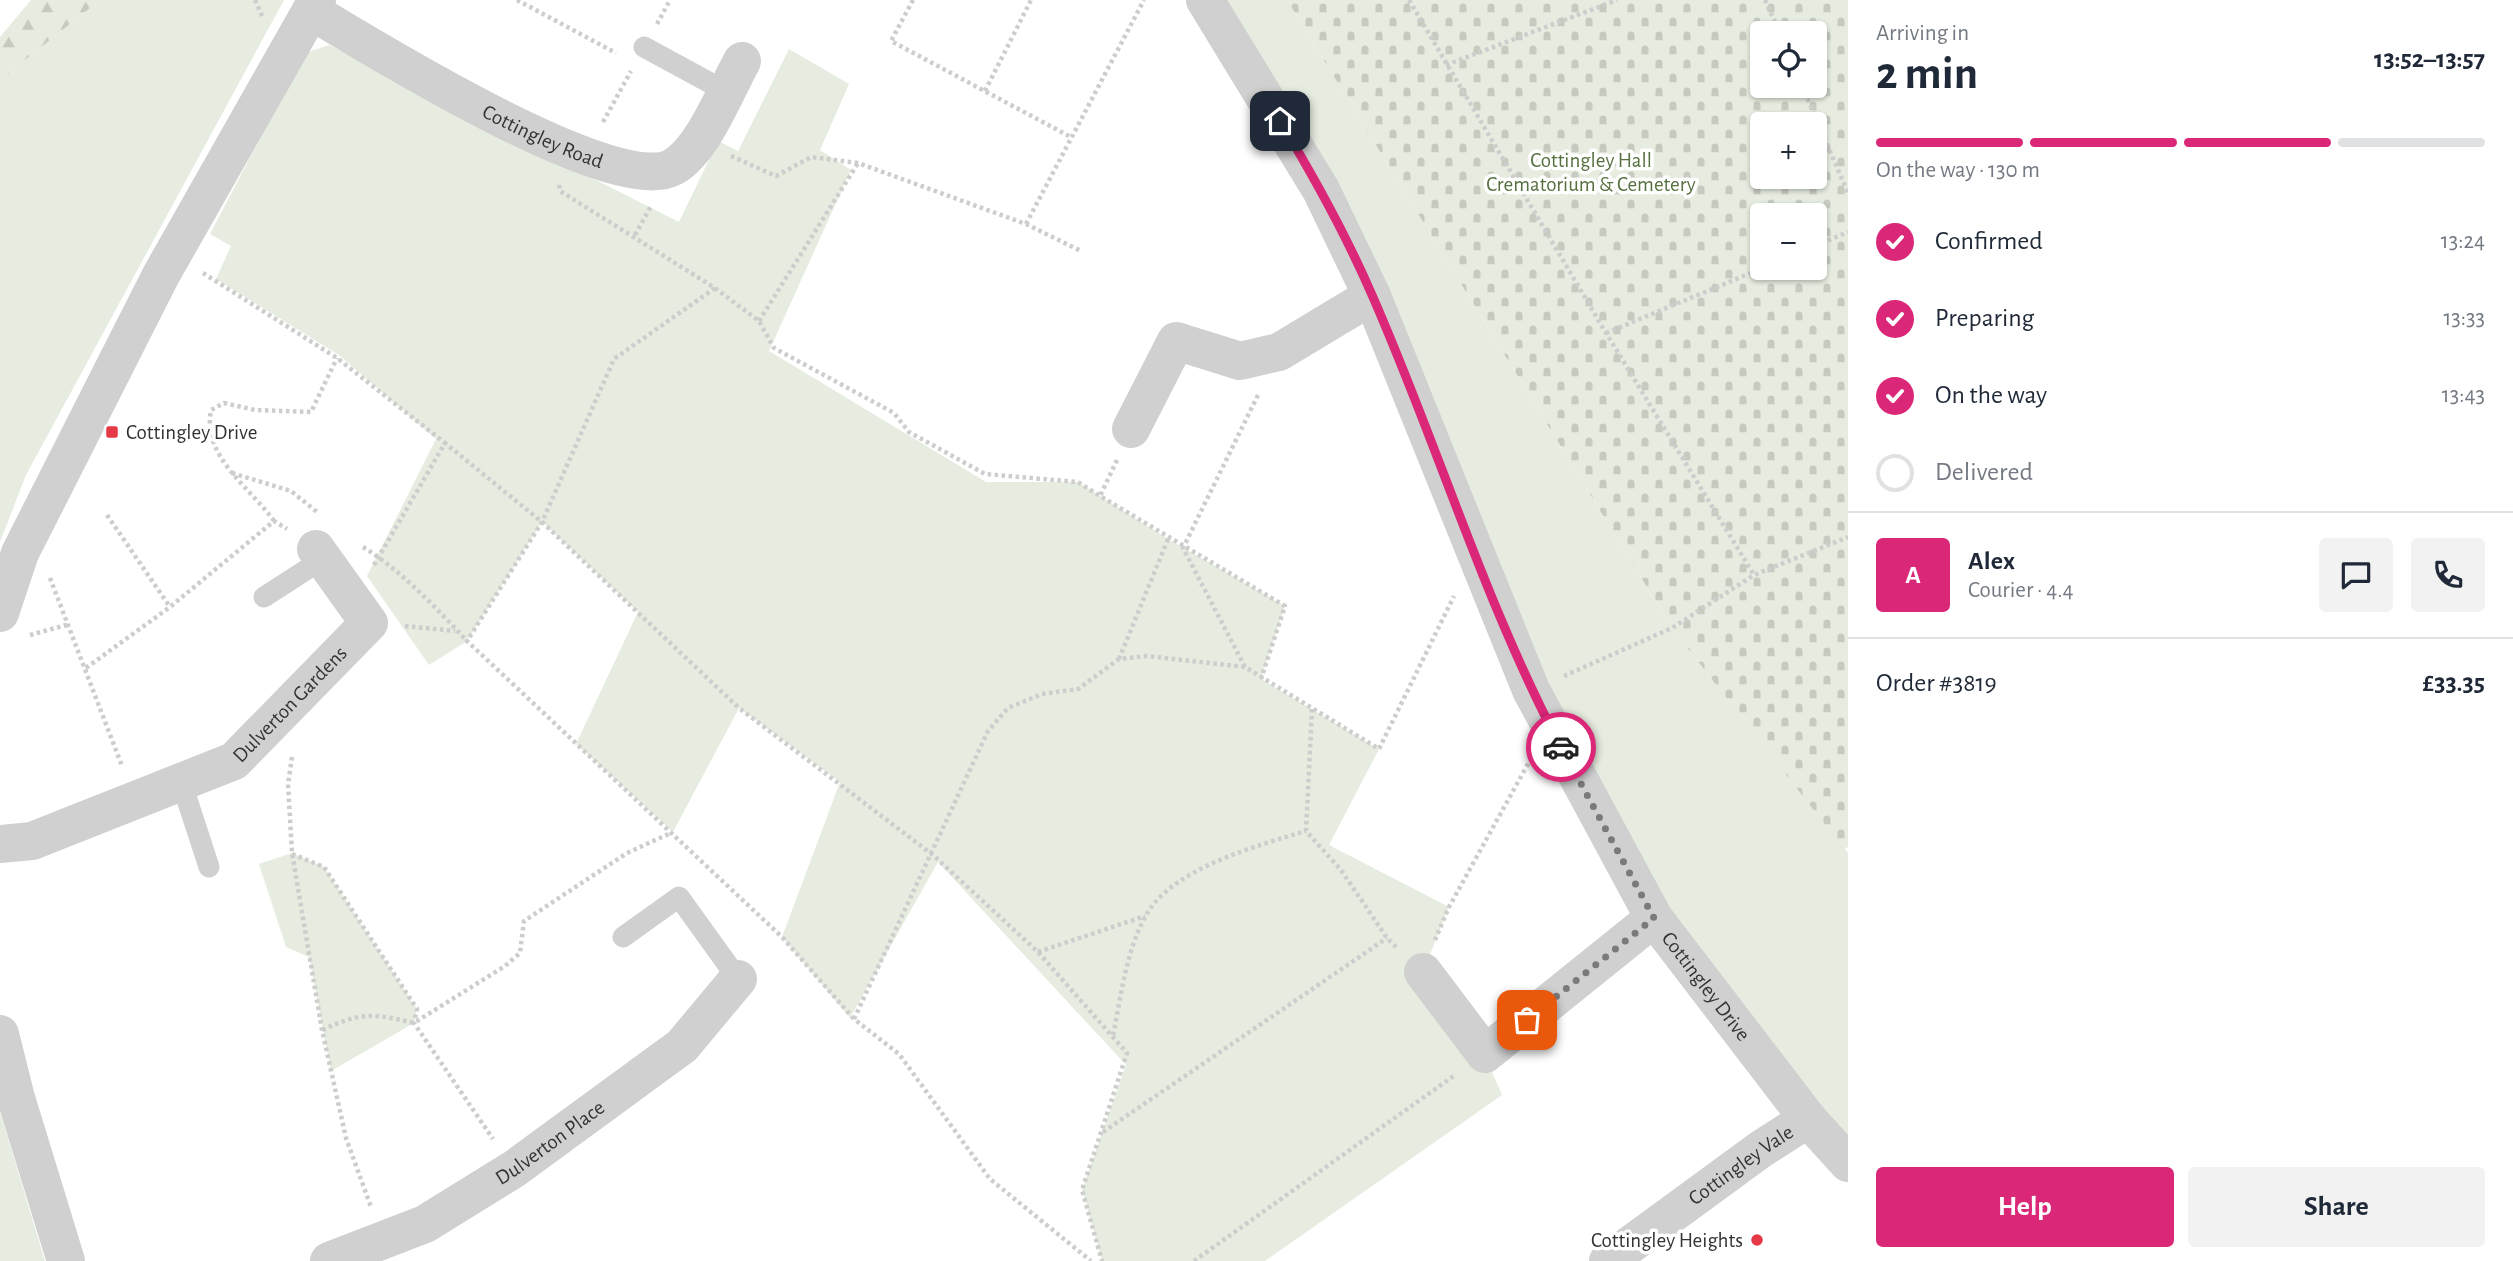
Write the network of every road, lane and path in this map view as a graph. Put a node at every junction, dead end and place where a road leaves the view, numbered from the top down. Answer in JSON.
{"nodes":[{"id":1,"x":517,"y":0,"type":"edge"},
{"id":2,"x":670,"y":0,"type":"edge"},
{"id":3,"x":913,"y":0,"type":"edge"},
{"id":4,"x":1031,"y":0,"type":"edge"},
{"id":5,"x":1144,"y":0,"type":"edge"},
{"id":6,"x":1205,"y":0,"type":"edge"},
{"id":7,"x":1409,"y":0,"type":"edge"},
{"id":8,"x":1617,"y":0,"type":"edge"},
{"id":9,"x":1766,"y":0,"type":"edge"},
{"id":10,"x":314,"y":5,"type":"edge"},
{"id":11,"x":1775,"y":21,"type":"edge"},
{"id":12,"x":640,"y":55,"type":"junction"},
{"id":13,"x":1446,"y":65,"type":"junction"},
{"id":14,"x":733,"y":76,"type":"joint"},
{"id":15,"x":985,"y":91,"type":"junction"},
{"id":16,"x":1807,"y":98,"type":"edge"},
{"id":17,"x":1069,"y":136,"type":"junction"},
{"id":18,"x":699,"y":139,"type":"junction"},
{"id":19,"x":572,"y":150,"type":"junction"},
{"id":20,"x":858,"y":163,"type":"junction"},
{"id":21,"x":1848,"y":193,"type":"edge"},
{"id":22,"x":1026,"y":224,"type":"junction"},
{"id":23,"x":1848,"y":233,"type":"edge"},
{"id":24,"x":1827,"y":241,"type":"edge"},
{"id":25,"x":1081,"y":251,"type":"dead end"},
{"id":26,"x":173,"y":253,"type":"junction"},
{"id":27,"x":1750,"y":273,"type":"edge"},
{"id":28,"x":715,"y":288,"type":"junction"},
{"id":29,"x":1372,"y":296,"type":"junction"},
{"id":30,"x":759,"y":321,"type":"junction"},
{"id":31,"x":1606,"y":332,"type":"junction"},
{"id":32,"x":1279,"y":352,"type":"junction"},
{"id":33,"x":337,"y":358,"type":"junction"},
{"id":34,"x":1131,"y":429,"type":"joint"},
{"id":35,"x":445,"y":443,"type":"junction"},
{"id":36,"x":1100,"y":496,"type":"junction"},
{"id":37,"x":107,"y":515,"type":"dead end"},
{"id":38,"x":274,"y":521,"type":"junction"},
{"id":39,"x":542,"y":522,"type":"junction"},
{"id":40,"x":1848,"y":537,"type":"edge"},
{"id":41,"x":1168,"y":539,"type":"junction"},
{"id":42,"x":1183,"y":548,"type":"junction"},
{"id":43,"x":20,"y":553,"type":"junction"},
{"id":44,"x":319,"y":554,"type":"junction"},
{"id":45,"x":1474,"y":555,"type":"junction"},
{"id":46,"x":1754,"y":575,"type":"junction"},
{"id":47,"x":264,"y":597,"type":"dead end"},
{"id":48,"x":170,"y":607,"type":"junction"},
{"id":49,"x":361,"y":612,"type":"junction"},
{"id":50,"x":70,"y":624,"type":"junction"},
{"id":51,"x":10,"y":625,"type":"edge"},
{"id":52,"x":457,"y":631,"type":"dead end"},
{"id":53,"x":1119,"y":659,"type":"junction"},
{"id":54,"x":1245,"y":667,"type":"junction"},
{"id":55,"x":86,"y":668,"type":"junction"},
{"id":56,"x":1261,"y":679,"type":"junction"},
{"id":57,"x":1531,"y":690,"type":"junction"},
{"id":58,"x":300,"y":694,"type":"junction"},
{"id":59,"x":1312,"y":709,"type":"junction"},
{"id":60,"x":1549,"y":725,"type":"junction"},
{"id":61,"x":181,"y":781,"type":"junction"},
{"id":62,"x":134,"y":800,"type":"junction"},
{"id":63,"x":1306,"y":831,"type":"junction"},
{"id":64,"x":673,"y":832,"type":"junction"},
{"id":65,"x":0,"y":844,"type":"edge"},
{"id":66,"x":292,"y":853,"type":"junction"},
{"id":67,"x":933,"y":855,"type":"junction"},
{"id":68,"x":209,"y":867,"type":"dead end"},
{"id":69,"x":1145,"y":916,"type":"junction"},
{"id":70,"x":1654,"y":918,"type":"junction"},
{"id":71,"x":623,"y":937,"type":"dead end"},
{"id":72,"x":1387,"y":938,"type":"junction"},
{"id":73,"x":1038,"y":952,"type":"junction"},
{"id":74,"x":1423,"y":972,"type":"junction"},
{"id":75,"x":738,"y":979,"type":"joint"},
{"id":76,"x":854,"y":1019,"type":"junction"},
{"id":77,"x":414,"y":1023,"type":"junction"},
{"id":78,"x":322,"y":1030,"type":"junction"},
{"id":79,"x":0,"y":1034,"type":"edge"},
{"id":80,"x":1113,"y":1036,"type":"junction"},
{"id":81,"x":1485,"y":1054,"type":"junction"},
{"id":82,"x":1808,"y":1119,"type":"junction"},
{"id":83,"x":1102,"y":1133,"type":"junction"},
{"id":84,"x":1848,"y":1163,"type":"edge"},
{"id":85,"x":514,"y":1169,"type":"junction"},
{"id":86,"x":383,"y":1240,"type":"junction"},
{"id":87,"x":66,"y":1261,"type":"edge"},
{"id":88,"x":330,"y":1261,"type":"edge"},
{"id":89,"x":1091,"y":1261,"type":"edge"},
{"id":90,"x":1102,"y":1261,"type":"edge"},
{"id":91,"x":1194,"y":1261,"type":"edge"},
{"id":92,"x":1608,"y":1261,"type":"edge"}],
"edges":[{"from":1,"to":12,"type":"path"},
{"from":2,"to":12,"type":"path"},
{"from":3,"to":15,"type":"path"},
{"from":4,"to":15,"type":"path"},
{"from":5,"to":17,"type":"path"},
{"from":6,"to":29,"type":"street","name":"Cottingley Drive"},
{"from":7,"to":13,"type":"path"},
{"from":8,"to":13,"type":"path"},
{"from":9,"to":11,"type":"path"},
{"from":10,"to":19,"type":"street","name":"Cottingley Road"},
{"from":10,"to":26,"type":"street"},
{"from":12,"to":14,"type":"lane"},
{"from":12,"to":19,"type":"path"},
{"from":13,"to":31,"type":"path"},
{"from":14,"to":18,"type":"street","name":"Cottingley Road"},
{"from":15,"to":17,"type":"path"},
{"from":16,"to":21,"type":"path"},
{"from":17,"to":22,"type":"path"},
{"from":18,"to":19,"type":"street","name":"Cottingley Road"},
{"from":18,"to":20,"type":"path"},
{"from":19,"to":28,"type":"path"},
{"from":20,"to":22,"type":"path"},
{"from":20,"to":30,"type":"path"},
{"from":22,"to":25,"type":"path"},
{"from":23,"to":24,"type":"path"},
{"from":26,"to":33,"type":"path"},
{"from":26,"to":43,"type":"street"},
{"from":27,"to":31,"type":"path"},
{"from":28,"to":30,"type":"path"},
{"from":28,"to":39,"type":"path"},
{"from":29,"to":32,"type":"street"},
{"from":29,"to":45,"type":"street","name":"Cottingley Drive"},
{"from":30,"to":36,"type":"path"},
{"from":31,"to":46,"type":"path"},
{"from":32,"to":34,"type":"street"},
{"from":32,"to":42,"type":"path"},
{"from":33,"to":35,"type":"path"},
{"from":33,"to":38,"type":"path"},
{"from":34,"to":36,"type":"path"},
{"from":35,"to":39,"type":"path"},
{"from":35,"to":49,"type":"path"},
{"from":36,"to":41,"type":"path"},
{"from":37,"to":48,"type":"path"},
{"from":38,"to":44,"type":"path"},
{"from":38,"to":48,"type":"path"},
{"from":39,"to":64,"type":"path"},
{"from":39,"to":67,"type":"path"},
{"from":40,"to":46,"type":"path"},
{"from":41,"to":42,"type":"path"},
{"from":41,"to":53,"type":"path"},
{"from":42,"to":54,"type":"path"},
{"from":42,"to":56,"type":"path"},
{"from":43,"to":50,"type":"path"},
{"from":43,"to":51,"type":"street"},
{"from":44,"to":47,"type":"lane"},
{"from":44,"to":49,"type":"street"},
{"from":45,"to":57,"type":"street","name":"Cottingley Drive"},
{"from":45,"to":59,"type":"path"},
{"from":46,"to":57,"type":"path"},
{"from":48,"to":55,"type":"path"},
{"from":49,"to":52,"type":"path"},
{"from":49,"to":58,"type":"street","name":"Dulverton Gardens"},
{"from":50,"to":51,"type":"path"},
{"from":50,"to":55,"type":"path"},
{"from":53,"to":54,"type":"path"},
{"from":53,"to":67,"type":"path"},
{"from":54,"to":56,"type":"path"},
{"from":55,"to":62,"type":"path"},
{"from":56,"to":59,"type":"path"},
{"from":57,"to":60,"type":"street","name":"Cottingley Drive"},
{"from":58,"to":61,"type":"street","name":"Dulverton Gardens"},
{"from":58,"to":66,"type":"path"},
{"from":59,"to":63,"type":"path"},
{"from":60,"to":70,"type":"street","name":"Cottingley Drive"},
{"from":60,"to":74,"type":"path"},
{"from":61,"to":62,"type":"street","name":"Dulverton Gardens"},
{"from":61,"to":68,"type":"lane"},
{"from":62,"to":65,"type":"street","name":"Dulverton Gardens"},
{"from":63,"to":69,"type":"path"},
{"from":63,"to":72,"type":"path"},
{"from":64,"to":76,"type":"path"},
{"from":64,"to":77,"type":"path"},
{"from":66,"to":77,"type":"path"},
{"from":66,"to":78,"type":"path"},
{"from":67,"to":73,"type":"path"},
{"from":67,"to":76,"type":"path"},
{"from":69,"to":73,"type":"path"},
{"from":69,"to":80,"type":"path"},
{"from":70,"to":81,"type":"street"},
{"from":70,"to":82,"type":"street","name":"Cottingley Drive"},
{"from":71,"to":75,"type":"lane"},
{"from":72,"to":74,"type":"path"},
{"from":72,"to":83,"type":"path"},
{"from":73,"to":80,"type":"path"},
{"from":74,"to":81,"type":"street"},
{"from":75,"to":85,"type":"street","name":"Dulverton Place"},
{"from":76,"to":89,"type":"path"},
{"from":77,"to":78,"type":"path"},
{"from":77,"to":85,"type":"path"},
{"from":78,"to":86,"type":"path"},
{"from":79,"to":87,"type":"street"},
{"from":80,"to":83,"type":"path"},
{"from":81,"to":91,"type":"path"},
{"from":82,"to":84,"type":"street","name":"Cottingley Drive"},
{"from":82,"to":92,"type":"street","name":"Cottingley Vale"},
{"from":83,"to":90,"type":"path"},
{"from":85,"to":86,"type":"street","name":"Dulverton Place"},
{"from":86,"to":88,"type":"street","name":"Dulverton Place"}]}
